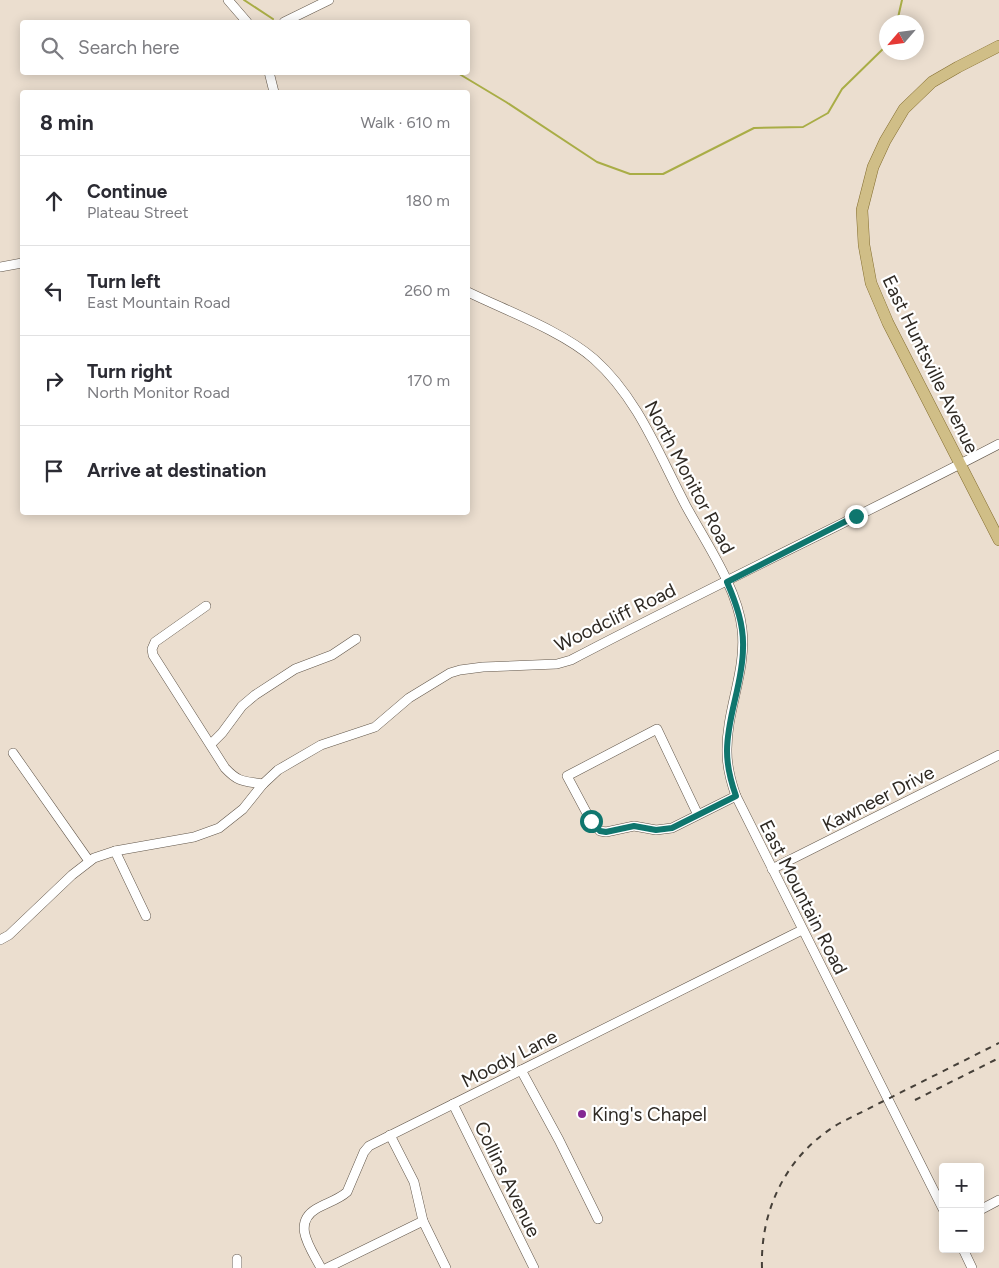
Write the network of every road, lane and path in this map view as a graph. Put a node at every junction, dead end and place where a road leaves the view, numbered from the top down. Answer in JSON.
{"nodes":[{"id":1,"x":228,"y":0,"type":"edge"},
{"id":2,"x":329,"y":0,"type":"edge"},
{"id":3,"x":245,"y":20,"type":"edge"},
{"id":4,"x":288,"y":20,"type":"edge"},
{"id":5,"x":999,"y":46,"type":"edge"},
{"id":6,"x":270,"y":75,"type":"edge"},
{"id":7,"x":274,"y":90,"type":"edge"},
{"id":8,"x":20,"y":263,"type":"edge"},
{"id":9,"x":0,"y":267,"type":"edge"},
{"id":10,"x":470,"y":293,"type":"edge"},
{"id":11,"x":999,"y":444,"type":"edge"},
{"id":12,"x":960,"y":464,"type":"junction"},
{"id":13,"x":999,"y":540,"type":"edge"},
{"id":14,"x":727,"y":582,"type":"junction"},
{"id":15,"x":206,"y":606,"type":"dead end"},
{"id":16,"x":356,"y":639,"type":"dead end"},
{"id":17,"x":211,"y":744,"type":"junction"},
{"id":18,"x":13,"y":753,"type":"dead end"},
{"id":19,"x":999,"y":755,"type":"edge"},
{"id":20,"x":263,"y":784,"type":"junction"},
{"id":21,"x":736,"y":796,"type":"junction"},
{"id":22,"x":698,"y":815,"type":"junction"},
{"id":23,"x":115,"y":851,"type":"junction"},
{"id":24,"x":89,"y":861,"type":"junction"},
{"id":25,"x":772,"y":869,"type":"junction"},
{"id":26,"x":146,"y":916,"type":"dead end"},
{"id":27,"x":802,"y":930,"type":"junction"},
{"id":28,"x":0,"y":940,"type":"edge"},
{"id":29,"x":521,"y":1070,"type":"junction"},
{"id":30,"x":453,"y":1104,"type":"junction"},
{"id":31,"x":390,"y":1135,"type":"junction"},
{"id":32,"x":999,"y":1200,"type":"edge"},
{"id":33,"x":942,"y":1208,"type":"edge"},
{"id":34,"x":984,"y":1208,"type":"edge"},
{"id":35,"x":598,"y":1218,"type":"dead end"},
{"id":36,"x":423,"y":1220,"type":"junction"},
{"id":37,"x":965,"y":1253,"type":"edge"},
{"id":38,"x":321,"y":1268,"type":"edge"},
{"id":39,"x":326,"y":1268,"type":"edge"},
{"id":40,"x":446,"y":1268,"type":"edge"},
{"id":41,"x":534,"y":1268,"type":"edge"},
{"id":42,"x":972,"y":1268,"type":"edge"}],
"edges":[{"from":1,"to":3,"type":"street"},
{"from":2,"to":4,"type":"street"},
{"from":5,"to":12,"type":"main road","name":"East Huntsville Avenue"},
{"from":6,"to":7,"type":"street"},
{"from":8,"to":9,"type":"street"},
{"from":10,"to":14,"type":"street","name":"North Monitor Road"},
{"from":11,"to":12,"type":"street","name":"North Monitor Road"},
{"from":12,"to":13,"type":"main road","name":"East Huntsville Avenue"},
{"from":12,"to":14,"type":"street","name":"North Monitor Road"},
{"from":14,"to":20,"type":"street","name":"Woodcliff Road"},
{"from":14,"to":21,"type":"street","name":"East Mountain Road"},
{"from":15,"to":17,"type":"street"},
{"from":16,"to":17,"type":"street"},
{"from":17,"to":20,"type":"street"},
{"from":18,"to":24,"type":"street"},
{"from":19,"to":25,"type":"street","name":"Kawneer Drive"},
{"from":20,"to":23,"type":"street","name":"Woodcliff Road"},
{"from":21,"to":22,"type":"street"},
{"from":21,"to":25,"type":"street","name":"East Mountain Road"},
{"from":22,"to":22,"type":"street"},
{"from":23,"to":24,"type":"street","name":"Woodcliff Road"},
{"from":23,"to":26,"type":"street"},
{"from":24,"to":28,"type":"street","name":"Woodcliff Road"},
{"from":25,"to":27,"type":"street","name":"East Mountain Road"},
{"from":27,"to":29,"type":"street","name":"Moody Lane"},
{"from":27,"to":33,"type":"street","name":"East Mountain Road"},
{"from":29,"to":30,"type":"street","name":"Moody Lane"},
{"from":29,"to":35,"type":"street"},
{"from":30,"to":31,"type":"street","name":"Moody Lane"},
{"from":30,"to":41,"type":"street","name":"Collins Avenue"},
{"from":31,"to":36,"type":"street"},
{"from":31,"to":38,"type":"street","name":"Moody Lane"},
{"from":32,"to":34,"type":"street"},
{"from":36,"to":39,"type":"street"},
{"from":36,"to":40,"type":"street"},
{"from":37,"to":42,"type":"street"}]}
